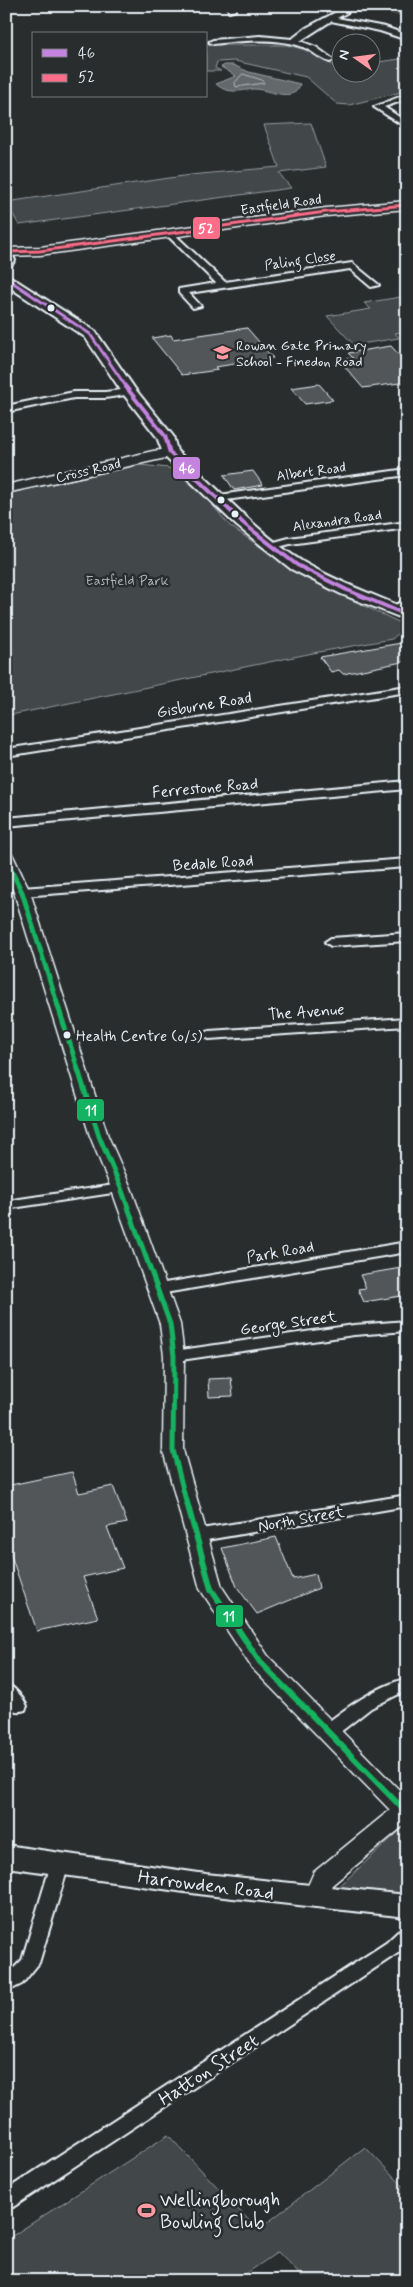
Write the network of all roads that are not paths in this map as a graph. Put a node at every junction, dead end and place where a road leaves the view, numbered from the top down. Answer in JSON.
{"nodes":[{"id":1,"x":326,"y":6,"type":"edge"},
{"id":2,"x":332,"y":19,"type":"junction"},
{"id":3,"x":405,"y":35,"type":"edge"},
{"id":4,"x":212,"y":42,"type":"dead end"},
{"id":5,"x":293,"y":42,"type":"junction"},
{"id":6,"x":330,"y":60,"type":"dead end"},
{"id":7,"x":407,"y":96,"type":"edge"},
{"id":8,"x":407,"y":126,"type":"edge"},
{"id":9,"x":407,"y":205,"type":"edge"},
{"id":10,"x":171,"y":234,"type":"junction"},
{"id":11,"x":40,"y":251,"type":"joint"},
{"id":12,"x":7,"y":266,"type":"edge"},
{"id":13,"x":223,"y":285,"type":"junction"},
{"id":14,"x":374,"y":285,"type":"dead end"},
{"id":15,"x":196,"y":306,"type":"dead end"},
{"id":16,"x":129,"y":392,"type":"junction"},
{"id":17,"x":6,"y":409,"type":"edge"},
{"id":18,"x":170,"y":453,"type":"junction"},
{"id":19,"x":407,"y":472,"type":"edge"},
{"id":20,"x":6,"y":489,"type":"edge"},
{"id":21,"x":219,"y":498,"type":"junction"},
{"id":22,"x":407,"y":525,"type":"edge"},
{"id":23,"x":271,"y":546,"type":"junction"},
{"id":24,"x":402,"y":609,"type":"edge"},
{"id":25,"x":407,"y":689,"type":"edge"},
{"id":26,"x":6,"y":753,"type":"edge"},
{"id":27,"x":407,"y":785,"type":"edge"},
{"id":28,"x":6,"y":822,"type":"edge"},
{"id":29,"x":6,"y":858,"type":"edge"},
{"id":30,"x":407,"y":864,"type":"edge"},
{"id":31,"x":22,"y":892,"type":"junction"},
{"id":32,"x":407,"y":937,"type":"edge"},
{"id":33,"x":331,"y":942,"type":"dead end"},
{"id":34,"x":407,"y":1022,"type":"edge"},
{"id":35,"x":209,"y":1035,"type":"dead end"},
{"id":36,"x":121,"y":1188,"type":"junction"},
{"id":37,"x":6,"y":1205,"type":"edge"},
{"id":38,"x":407,"y":1247,"type":"edge"},
{"id":39,"x":159,"y":1290,"type":"junction"},
{"id":40,"x":407,"y":1326,"type":"edge"},
{"id":41,"x":174,"y":1356,"type":"junction"},
{"id":42,"x":407,"y":1500,"type":"edge"},
{"id":43,"x":194,"y":1536,"type":"junction"},
{"id":44,"x":407,"y":1684,"type":"edge"},
{"id":45,"x":6,"y":1690,"type":"edge"},
{"id":46,"x":19,"y":1706,"type":"dead end"},
{"id":47,"x":328,"y":1732,"type":"junction"},
{"id":48,"x":406,"y":1812,"type":"edge"},
{"id":49,"x":6,"y":1856,"type":"edge"},
{"id":50,"x":60,"y":1864,"type":"junction"},
{"id":51,"x":315,"y":1897,"type":"junction"},
{"id":52,"x":407,"y":1906,"type":"edge"},
{"id":53,"x":407,"y":1934,"type":"edge"},
{"id":54,"x":6,"y":1985,"type":"edge"},
{"id":55,"x":6,"y":2201,"type":"edge"}],
"edges":[{"from":1,"to":2,"type":"street"},
{"from":2,"to":3,"type":"street"},
{"from":2,"to":5,"type":"street"},
{"from":4,"to":5,"type":"street"},
{"from":5,"to":6,"type":"street"},
{"from":7,"to":8,"type":"street"},
{"from":9,"to":10,"type":"street","name":"Eastfield Road"},
{"from":10,"to":11,"type":"street","name":"Eastfield Road"},
{"from":10,"to":13,"type":"street"},
{"from":11,"to":12,"type":"street","name":"Eastfield Road"},
{"from":12,"to":16,"type":"main road"},
{"from":13,"to":14,"type":"street","name":"Paling Close"},
{"from":13,"to":15,"type":"street","name":"Paling Close"},
{"from":16,"to":17,"type":"street"},
{"from":16,"to":18,"type":"main road"},
{"from":18,"to":20,"type":"street","name":"Cross Road"},
{"from":18,"to":21,"type":"main road"},
{"from":19,"to":21,"type":"street","name":"Albert Road"},
{"from":21,"to":23,"type":"main road"},
{"from":22,"to":23,"type":"street","name":"Alexandra Road"},
{"from":23,"to":24,"type":"main road"},
{"from":25,"to":26,"type":"street","name":"Gisburne Road"},
{"from":27,"to":28,"type":"street","name":"Ferrestone Road"},
{"from":29,"to":31,"type":"street"},
{"from":30,"to":31,"type":"street","name":"Bedale Road"},
{"from":31,"to":36,"type":"street"},
{"from":32,"to":33,"type":"street"},
{"from":34,"to":35,"type":"street","name":"The Avenue"},
{"from":36,"to":37,"type":"street"},
{"from":36,"to":39,"type":"street"},
{"from":38,"to":39,"type":"street","name":"Park Road"},
{"from":39,"to":41,"type":"street"},
{"from":40,"to":41,"type":"street","name":"George Street"},
{"from":41,"to":43,"type":"street"},
{"from":42,"to":43,"type":"street","name":"North Street"},
{"from":43,"to":47,"type":"street"},
{"from":44,"to":47,"type":"street"},
{"from":45,"to":46,"type":"street"},
{"from":47,"to":48,"type":"street"},
{"from":48,"to":51,"type":"street"},
{"from":49,"to":50,"type":"main road","name":"Harrowden Road"},
{"from":50,"to":51,"type":"main road","name":"Harrowden Road"},
{"from":50,"to":54,"type":"street"},
{"from":51,"to":52,"type":"main road","name":"Harrowden Road"},
{"from":53,"to":55,"type":"street","name":"Hatton Street"}]}
